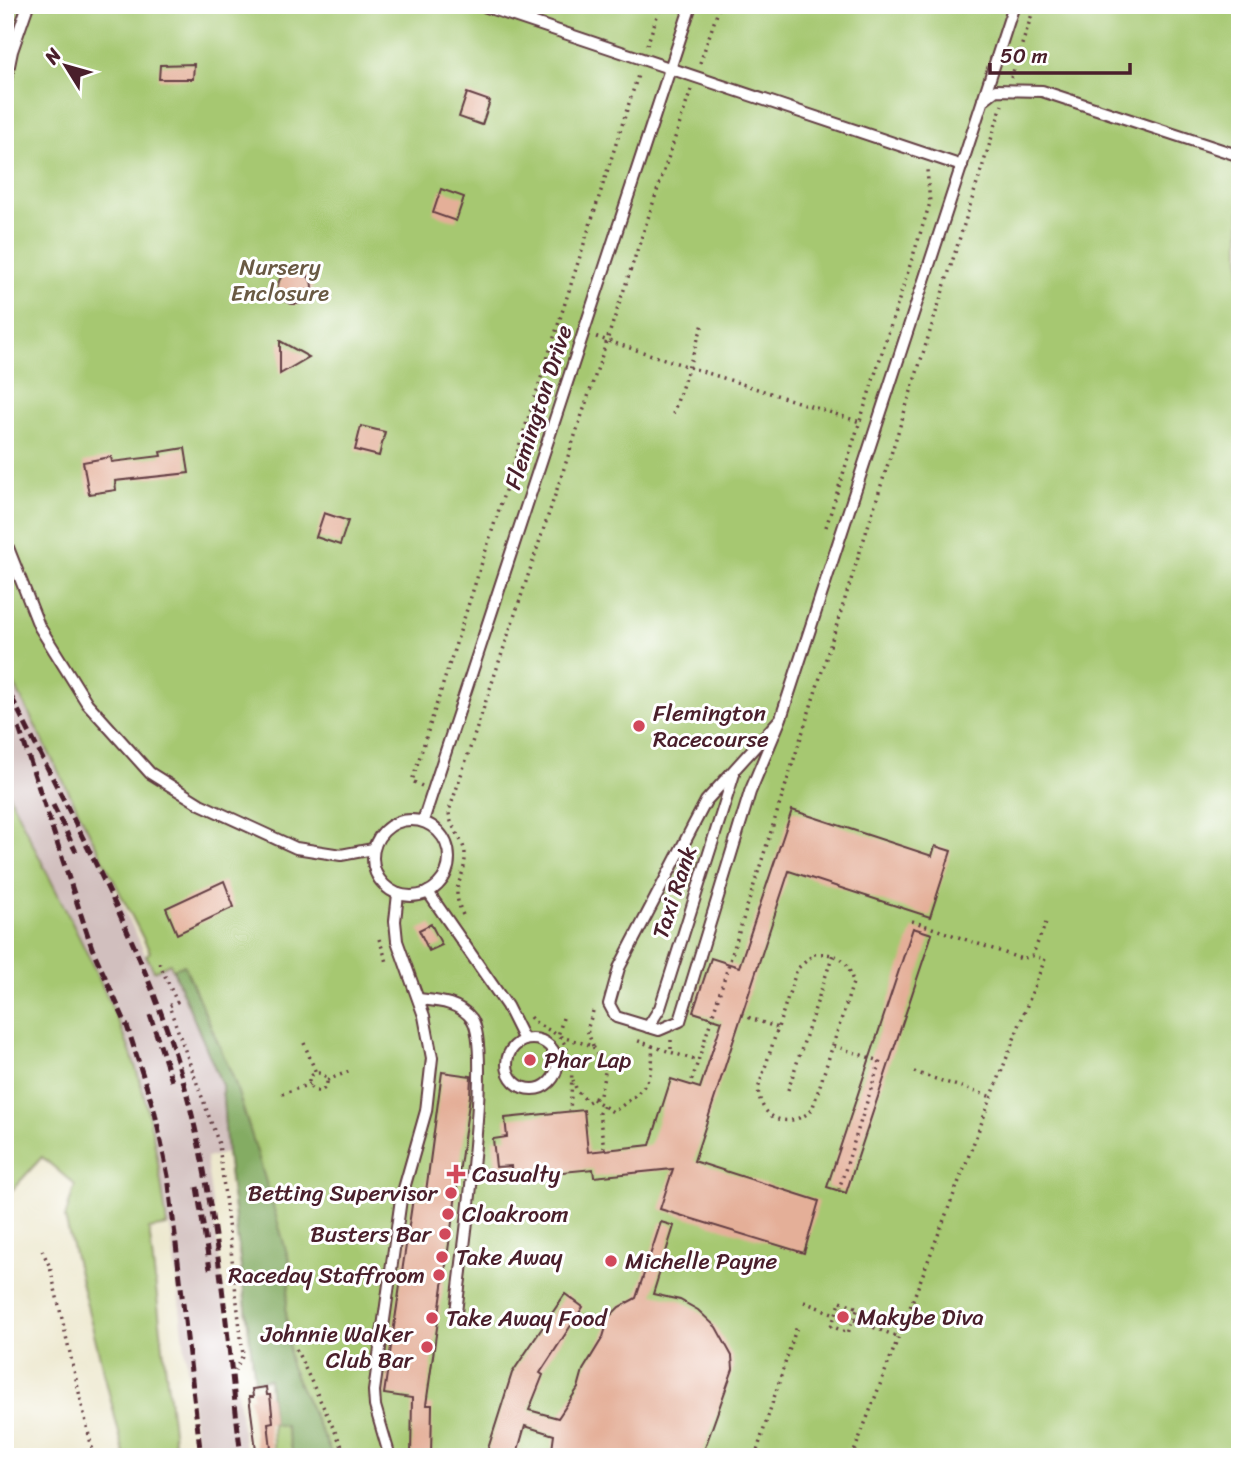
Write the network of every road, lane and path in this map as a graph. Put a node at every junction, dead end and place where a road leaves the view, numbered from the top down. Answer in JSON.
{"nodes":[{"id":1,"x":28,"y":5,"type":"edge"},
{"id":2,"x":481,"y":5,"type":"edge"},
{"id":3,"x":662,"y":5,"type":"edge"},
{"id":4,"x":691,"y":5,"type":"edge"},
{"id":5,"x":720,"y":5,"type":"edge"},
{"id":6,"x":1014,"y":5,"type":"edge"},
{"id":7,"x":1035,"y":5,"type":"edge"},
{"id":8,"x":643,"y":61,"type":"junction"},
{"id":9,"x":671,"y":70,"type":"junction"},
{"id":10,"x":696,"y":77,"type":"junction"},
{"id":11,"x":5,"y":85,"type":"edge"},
{"id":12,"x":1007,"y":89,"type":"junction"},
{"id":13,"x":983,"y":100,"type":"junction"},
{"id":14,"x":930,"y":155,"type":"junction"},
{"id":15,"x":1240,"y":156,"type":"edge"},
{"id":16,"x":962,"y":166,"type":"junction"},
{"id":17,"x":704,"y":321,"type":"dead end"},
{"id":18,"x":583,"y":334,"type":"junction"},
{"id":19,"x":608,"y":340,"type":"junction"},
{"id":20,"x":689,"y":366,"type":"junction"},
{"id":21,"x":673,"y":414,"type":"dead end"},
{"id":22,"x":860,"y":422,"type":"junction"},
{"id":23,"x":824,"y":533,"type":"dead end"},
{"id":24,"x":5,"y":540,"type":"edge"},
{"id":25,"x":781,"y":718,"type":"junction"},
{"id":26,"x":736,"y":768,"type":"junction"},
{"id":27,"x":433,"y":791,"type":"junction"},
{"id":28,"x":453,"y":798,"type":"junction"},
{"id":29,"x":423,"y":821,"type":"junction"},
{"id":30,"x":373,"y":849,"type":"junction"},
{"id":31,"x":428,"y":892,"type":"junction"},
{"id":32,"x":398,"y":894,"type":"junction"},
{"id":33,"x":912,"y":921,"type":"dead end"},
{"id":34,"x":1046,"y":923,"type":"dead end"},
{"id":35,"x":456,"y":929,"type":"junction"},
{"id":36,"x":833,"y":954,"type":"junction"},
{"id":37,"x":1032,"y":956,"type":"junction"},
{"id":38,"x":159,"y":963,"type":"dead end"},
{"id":39,"x":419,"y":999,"type":"junction"},
{"id":40,"x":597,"y":999,"type":"dead end"},
{"id":41,"x":529,"y":1015,"type":"dead end"},
{"id":42,"x":741,"y":1015,"type":"dead end"},
{"id":43,"x":563,"y":1018,"type":"dead end"},
{"id":44,"x":648,"y":1027,"type":"junction"},
{"id":45,"x":778,"y":1028,"type":"junction"},
{"id":46,"x":558,"y":1036,"type":"junction"},
{"id":47,"x":628,"y":1037,"type":"dead end"},
{"id":48,"x":524,"y":1040,"type":"junction"},
{"id":49,"x":304,"y":1043,"type":"dead end"},
{"id":50,"x":593,"y":1046,"type":"junction"},
{"id":51,"x":652,"y":1046,"type":"junction"},
{"id":52,"x":834,"y":1046,"type":"junction"},
{"id":53,"x":698,"y":1061,"type":"junction"},
{"id":54,"x":354,"y":1070,"type":"dead end"},
{"id":55,"x":914,"y":1072,"type":"dead end"},
{"id":56,"x":316,"y":1073,"type":"junction"},
{"id":57,"x":572,"y":1078,"type":"junction"},
{"id":58,"x":327,"y":1080,"type":"junction"},
{"id":59,"x":692,"y":1080,"type":"dead end"},
{"id":60,"x":310,"y":1084,"type":"junction"},
{"id":61,"x":788,"y":1090,"type":"dead end"},
{"id":62,"x":282,"y":1094,"type":"dead end"},
{"id":63,"x":992,"y":1097,"type":"junction"},
{"id":64,"x":593,"y":1099,"type":"junction"},
{"id":65,"x":603,"y":1106,"type":"junction"},
{"id":66,"x":570,"y":1111,"type":"dead end"},
{"id":67,"x":604,"y":1148,"type":"dead end"},
{"id":68,"x":839,"y":1189,"type":"dead end"},
{"id":69,"x":42,"y":1250,"type":"dead end"},
{"id":70,"x":804,"y":1302,"type":"dead end"},
{"id":71,"x":456,"y":1313,"type":"dead end"},
{"id":72,"x":835,"y":1314,"type":"junction"},
{"id":73,"x":854,"y":1320,"type":"junction"},
{"id":74,"x":797,"y":1325,"type":"dead end"},
{"id":75,"x":899,"y":1337,"type":"junction"},
{"id":76,"x":296,"y":1349,"type":"dead end"},
{"id":77,"x":235,"y":1370,"type":"dead end"},
{"id":78,"x":94,"y":1457,"type":"edge"},
{"id":79,"x":346,"y":1457,"type":"edge"},
{"id":80,"x":390,"y":1457,"type":"edge"},
{"id":81,"x":755,"y":1457,"type":"edge"},
{"id":82,"x":852,"y":1457,"type":"edge"}],
"edges":[{"from":1,"to":11,"type":"lane"},
{"from":2,"to":8,"type":"lane"},
{"from":3,"to":8,"type":"path"},
{"from":4,"to":9,"type":"lane","name":"Flemington Drive"},
{"from":5,"to":10,"type":"path"},
{"from":6,"to":13,"type":"lane"},
{"from":7,"to":12,"type":"path"},
{"from":8,"to":9,"type":"lane"},
{"from":8,"to":27,"type":"path"},
{"from":9,"to":10,"type":"lane"},
{"from":9,"to":18,"type":"lane","name":"Flemington Drive"},
{"from":10,"to":14,"type":"lane"},
{"from":10,"to":19,"type":"path"},
{"from":12,"to":13,"type":"lane"},
{"from":12,"to":15,"type":"lane"},
{"from":12,"to":53,"type":"path"},
{"from":13,"to":16,"type":"lane"},
{"from":14,"to":16,"type":"lane"},
{"from":14,"to":22,"type":"path"},
{"from":16,"to":25,"type":"lane"},
{"from":17,"to":20,"type":"path"},
{"from":18,"to":19,"type":"path"},
{"from":18,"to":27,"type":"lane","name":"Flemington Drive"},
{"from":19,"to":20,"type":"path"},
{"from":19,"to":28,"type":"path"},
{"from":20,"to":21,"type":"path"},
{"from":20,"to":22,"type":"path"},
{"from":22,"to":23,"type":"path"},
{"from":24,"to":30,"type":"lane"},
{"from":25,"to":26,"type":"lane"},
{"from":25,"to":44,"type":"lane"},
{"from":26,"to":44,"type":"lane","name":"Taxi Rank"},
{"from":26,"to":44,"type":"lane"},
{"from":27,"to":28,"type":"path"},
{"from":27,"to":29,"type":"lane","name":"Flemington Drive"},
{"from":28,"to":35,"type":"path"},
{"from":29,"to":30,"type":"lane"},
{"from":29,"to":31,"type":"lane"},
{"from":30,"to":32,"type":"lane"},
{"from":31,"to":32,"type":"lane"},
{"from":31,"to":35,"type":"lane"},
{"from":32,"to":39,"type":"lane"},
{"from":33,"to":37,"type":"path"},
{"from":34,"to":37,"type":"path"},
{"from":35,"to":48,"type":"lane"},
{"from":36,"to":45,"type":"path"},
{"from":36,"to":52,"type":"path"},
{"from":36,"to":61,"type":"path"},
{"from":37,"to":63,"type":"path"},
{"from":38,"to":77,"type":"path"},
{"from":39,"to":71,"type":"lane"},
{"from":39,"to":80,"type":"lane"},
{"from":40,"to":50,"type":"path"},
{"from":41,"to":46,"type":"path"},
{"from":42,"to":45,"type":"path"},
{"from":43,"to":46,"type":"path"},
{"from":45,"to":52,"type":"path"},
{"from":46,"to":50,"type":"path"},
{"from":46,"to":57,"type":"path"},
{"from":47,"to":51,"type":"path"},
{"from":48,"to":48,"type":"lane"},
{"from":49,"to":56,"type":"path"},
{"from":50,"to":64,"type":"path"},
{"from":51,"to":53,"type":"path"},
{"from":51,"to":65,"type":"path"},
{"from":52,"to":68,"type":"path"},
{"from":53,"to":59,"type":"path"},
{"from":54,"to":58,"type":"path"},
{"from":55,"to":63,"type":"path"},
{"from":56,"to":58,"type":"path"},
{"from":56,"to":60,"type":"path"},
{"from":57,"to":64,"type":"path"},
{"from":57,"to":66,"type":"path"},
{"from":58,"to":60,"type":"path"},
{"from":60,"to":62,"type":"path"},
{"from":63,"to":75,"type":"path"},
{"from":64,"to":65,"type":"path"},
{"from":65,"to":67,"type":"path"},
{"from":69,"to":78,"type":"path"},
{"from":70,"to":72,"type":"path"},
{"from":72,"to":73,"type":"path"},
{"from":72,"to":73,"type":"path"},
{"from":73,"to":75,"type":"path"},
{"from":74,"to":81,"type":"path"},
{"from":75,"to":82,"type":"path"},
{"from":76,"to":79,"type":"path"}]}
